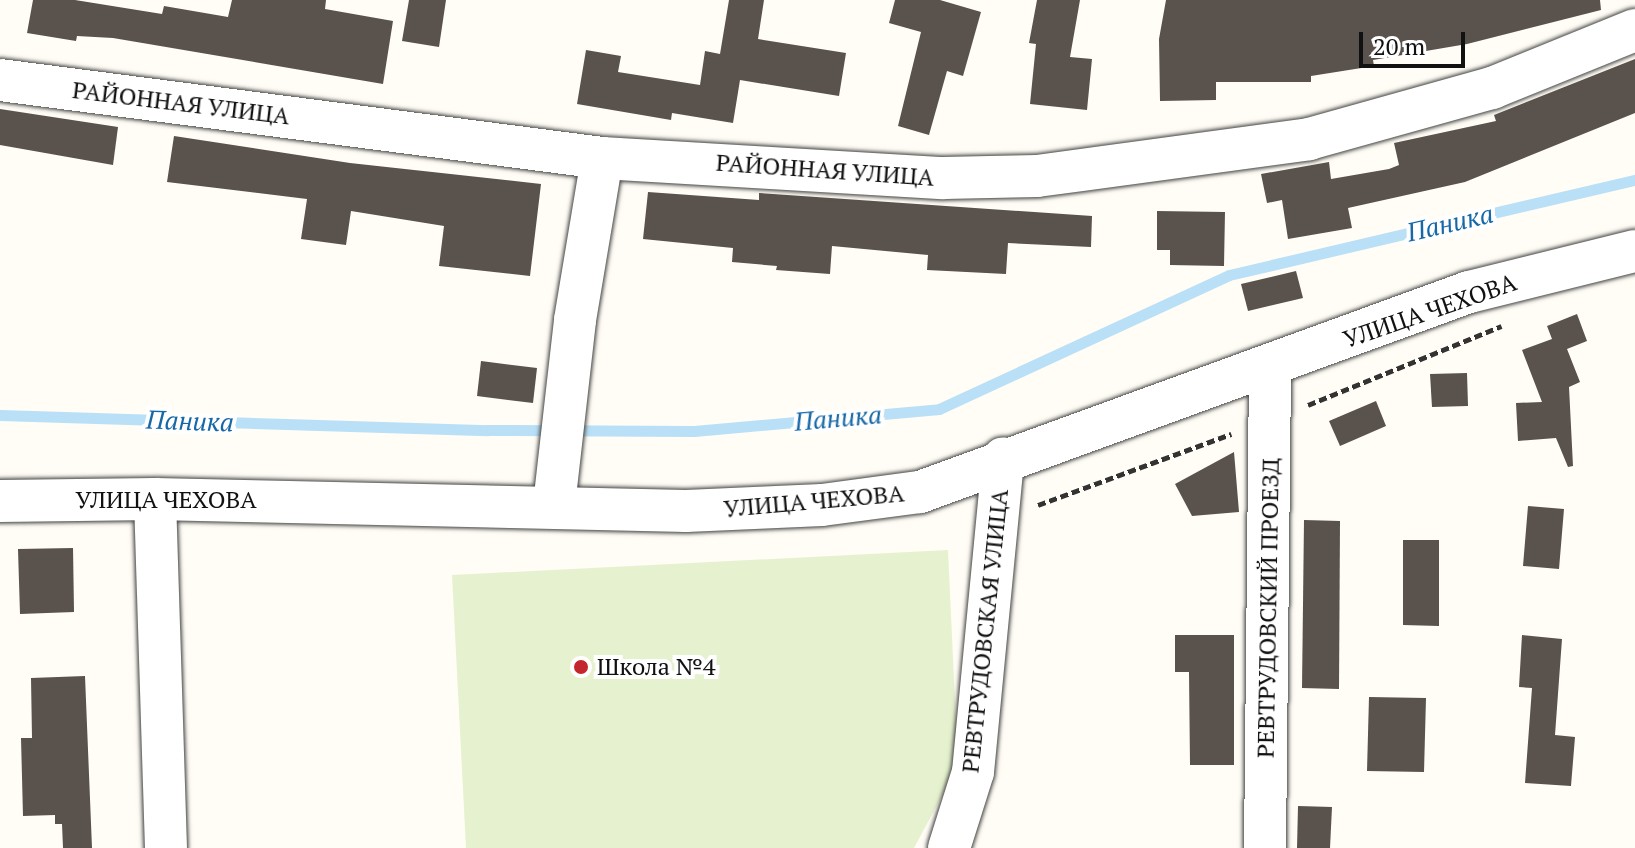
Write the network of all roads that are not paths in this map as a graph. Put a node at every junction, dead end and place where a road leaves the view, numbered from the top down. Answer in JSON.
{"nodes":[{"id":1,"x":1635,"y":30,"type":"edge"},
{"id":2,"x":0,"y":80,"type":"edge"},
{"id":3,"x":602,"y":158,"type":"junction"},
{"id":4,"x":1635,"y":251,"type":"edge"},
{"id":5,"x":1270,"y":368,"type":"junction"},
{"id":6,"x":1003,"y":458,"type":"junction"},
{"id":7,"x":155,"y":499,"type":"junction"},
{"id":8,"x":0,"y":501,"type":"edge"},
{"id":9,"x":554,"y":505,"type":"junction"},
{"id":10,"x":166,"y":848,"type":"edge"},
{"id":11,"x":949,"y":848,"type":"edge"},
{"id":12,"x":1265,"y":848,"type":"edge"}],
"edges":[{"from":1,"to":3,"type":"street","name":"РАЙОННАЯ УЛИЦА"},
{"from":2,"to":3,"type":"street","name":"РАЙОННАЯ УЛИЦА"},
{"from":3,"to":9,"type":"street"},
{"from":4,"to":5,"type":"street","name":"УЛИЦА ЧЕХОВА"},
{"from":5,"to":6,"type":"street","name":"УЛИЦА ЧЕХОВА"},
{"from":5,"to":12,"type":"street","name":"РЕВТРУДОВСКИЙ ПРОЕЗД"},
{"from":6,"to":9,"type":"street","name":"УЛИЦА ЧЕХОВА"},
{"from":6,"to":11,"type":"street","name":"РЕВТРУДОВСКАЯ УЛИЦА"},
{"from":7,"to":8,"type":"street","name":"УЛИЦА ЧЕХОВА"},
{"from":7,"to":9,"type":"street","name":"УЛИЦА ЧЕХОВА"},
{"from":7,"to":10,"type":"street"}]}
